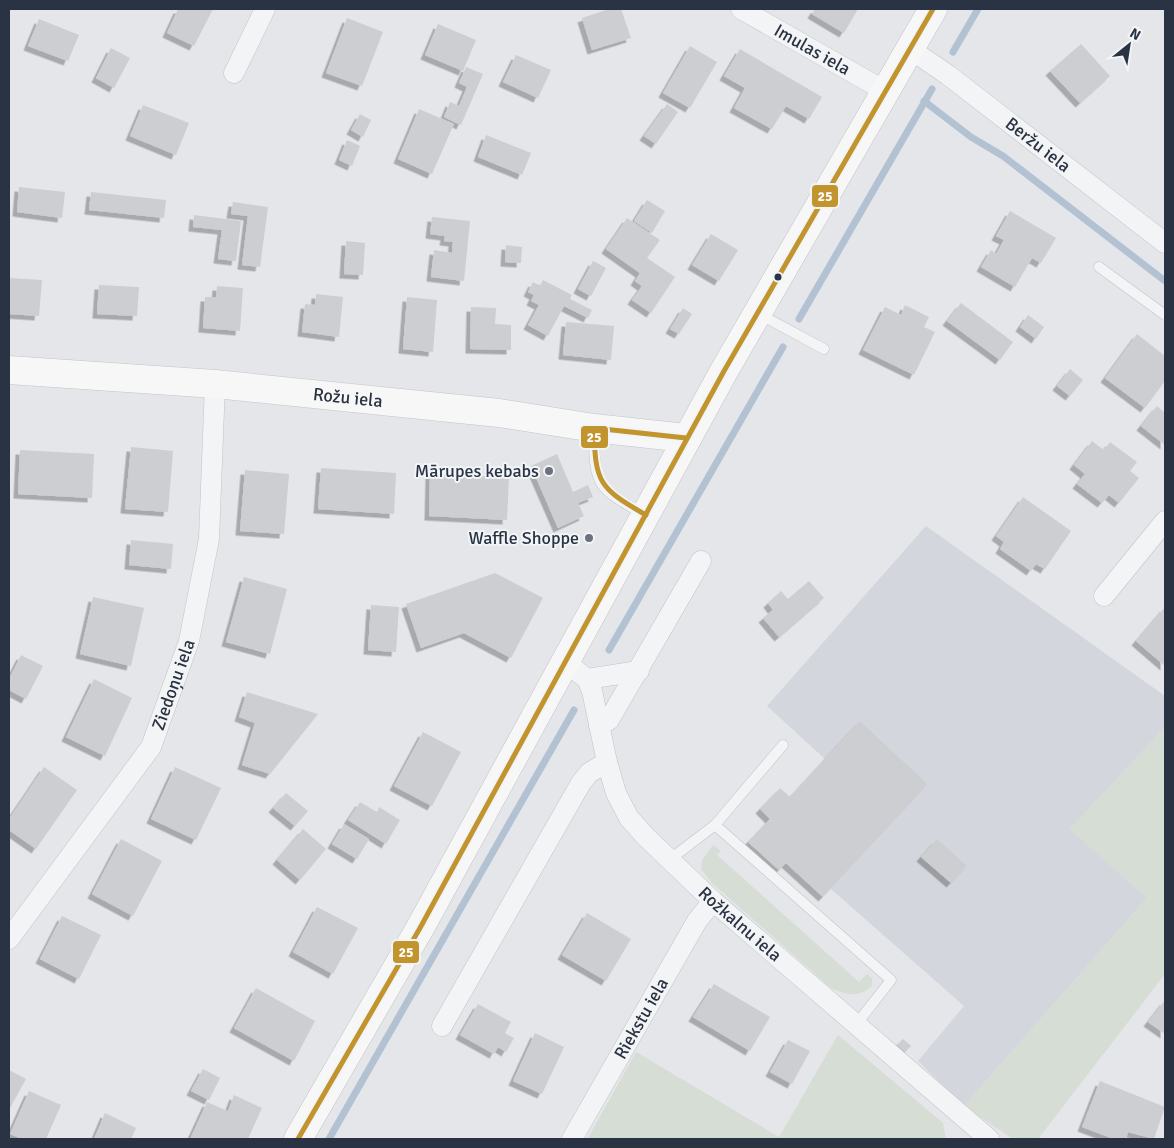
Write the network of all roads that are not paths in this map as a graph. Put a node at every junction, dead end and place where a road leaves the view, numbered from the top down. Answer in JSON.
{"nodes":[{"id":1,"x":265,"y":9,"type":"edge"},
{"id":2,"x":741,"y":9,"type":"edge"},
{"id":3,"x":933,"y":9,"type":"edge"},
{"id":4,"x":910,"y":49,"type":"junction"},
{"id":5,"x":234,"y":72,"type":"dead end"},
{"id":6,"x":885,"y":91,"type":"junction"},
{"id":7,"x":1165,"y":243,"type":"edge"},
{"id":8,"x":1099,"y":267,"type":"dead end"},
{"id":9,"x":758,"y":314,"type":"junction"},
{"id":10,"x":1165,"y":315,"type":"edge"},
{"id":11,"x":824,"y":349,"type":"dead end"},
{"id":12,"x":9,"y":370,"type":"edge"},
{"id":13,"x":215,"y":384,"type":"junction"},
{"id":14,"x":594,"y":428,"type":"junction"},
{"id":15,"x":686,"y":438,"type":"junction"},
{"id":16,"x":646,"y":515,"type":"junction"},
{"id":17,"x":1165,"y":521,"type":"edge"},
{"id":18,"x":701,"y":561,"type":"dead end"},
{"id":19,"x":1104,"y":596,"type":"dead end"},
{"id":20,"x":564,"y":661,"type":"junction"},
{"id":21,"x":639,"y":671,"type":"junction"},
{"id":22,"x":587,"y":679,"type":"junction"},
{"id":23,"x":599,"y":726,"type":"junction"},
{"id":24,"x":783,"y":745,"type":"dead end"},
{"id":25,"x":607,"y":762,"type":"junction"},
{"id":26,"x":714,"y":825,"type":"junction"},
{"id":27,"x":669,"y":860,"type":"junction"},
{"id":28,"x":713,"y":900,"type":"junction"},
{"id":29,"x":9,"y":939,"type":"edge"},
{"id":30,"x":442,"y":1026,"type":"dead end"},
{"id":31,"x":856,"y":1026,"type":"junction"},
{"id":32,"x":985,"y":1138,"type":"edge"},
{"id":33,"x":298,"y":1139,"type":"edge"},
{"id":34,"x":572,"y":1139,"type":"edge"}],
"edges":[{"from":1,"to":5,"type":"street"},
{"from":2,"to":6,"type":"street","name":"Imulas iela"},
{"from":3,"to":4,"type":"street"},
{"from":4,"to":6,"type":"street"},
{"from":4,"to":7,"type":"street","name":"Beržu iela"},
{"from":6,"to":9,"type":"street"},
{"from":8,"to":10,"type":"lane"},
{"from":9,"to":11,"type":"lane"},
{"from":9,"to":15,"type":"street"},
{"from":12,"to":13,"type":"street","name":"Rožu iela"},
{"from":13,"to":14,"type":"street","name":"Rožu iela"},
{"from":13,"to":29,"type":"street","name":"Ziedoņu iela"},
{"from":14,"to":15,"type":"street","name":"Rožu iela"},
{"from":14,"to":16,"type":"lane"},
{"from":15,"to":16,"type":"street"},
{"from":16,"to":20,"type":"street"},
{"from":17,"to":19,"type":"street"},
{"from":18,"to":21,"type":"street"},
{"from":20,"to":22,"type":"street"},
{"from":20,"to":33,"type":"street"},
{"from":21,"to":22,"type":"street"},
{"from":21,"to":23,"type":"street"},
{"from":22,"to":23,"type":"street","name":"Rožkalnu iela"},
{"from":23,"to":25,"type":"street","name":"Rožkalnu iela"},
{"from":24,"to":26,"type":"lane"},
{"from":25,"to":27,"type":"street","name":"Rožkalnu iela"},
{"from":25,"to":30,"type":"street"},
{"from":26,"to":27,"type":"lane"},
{"from":26,"to":31,"type":"lane"},
{"from":27,"to":28,"type":"street","name":"Rožkalnu iela"},
{"from":28,"to":31,"type":"street","name":"Rožkalnu iela"},
{"from":28,"to":34,"type":"street","name":"Riekstu iela"},
{"from":31,"to":32,"type":"street","name":"Rožkalnu iela"}]}
